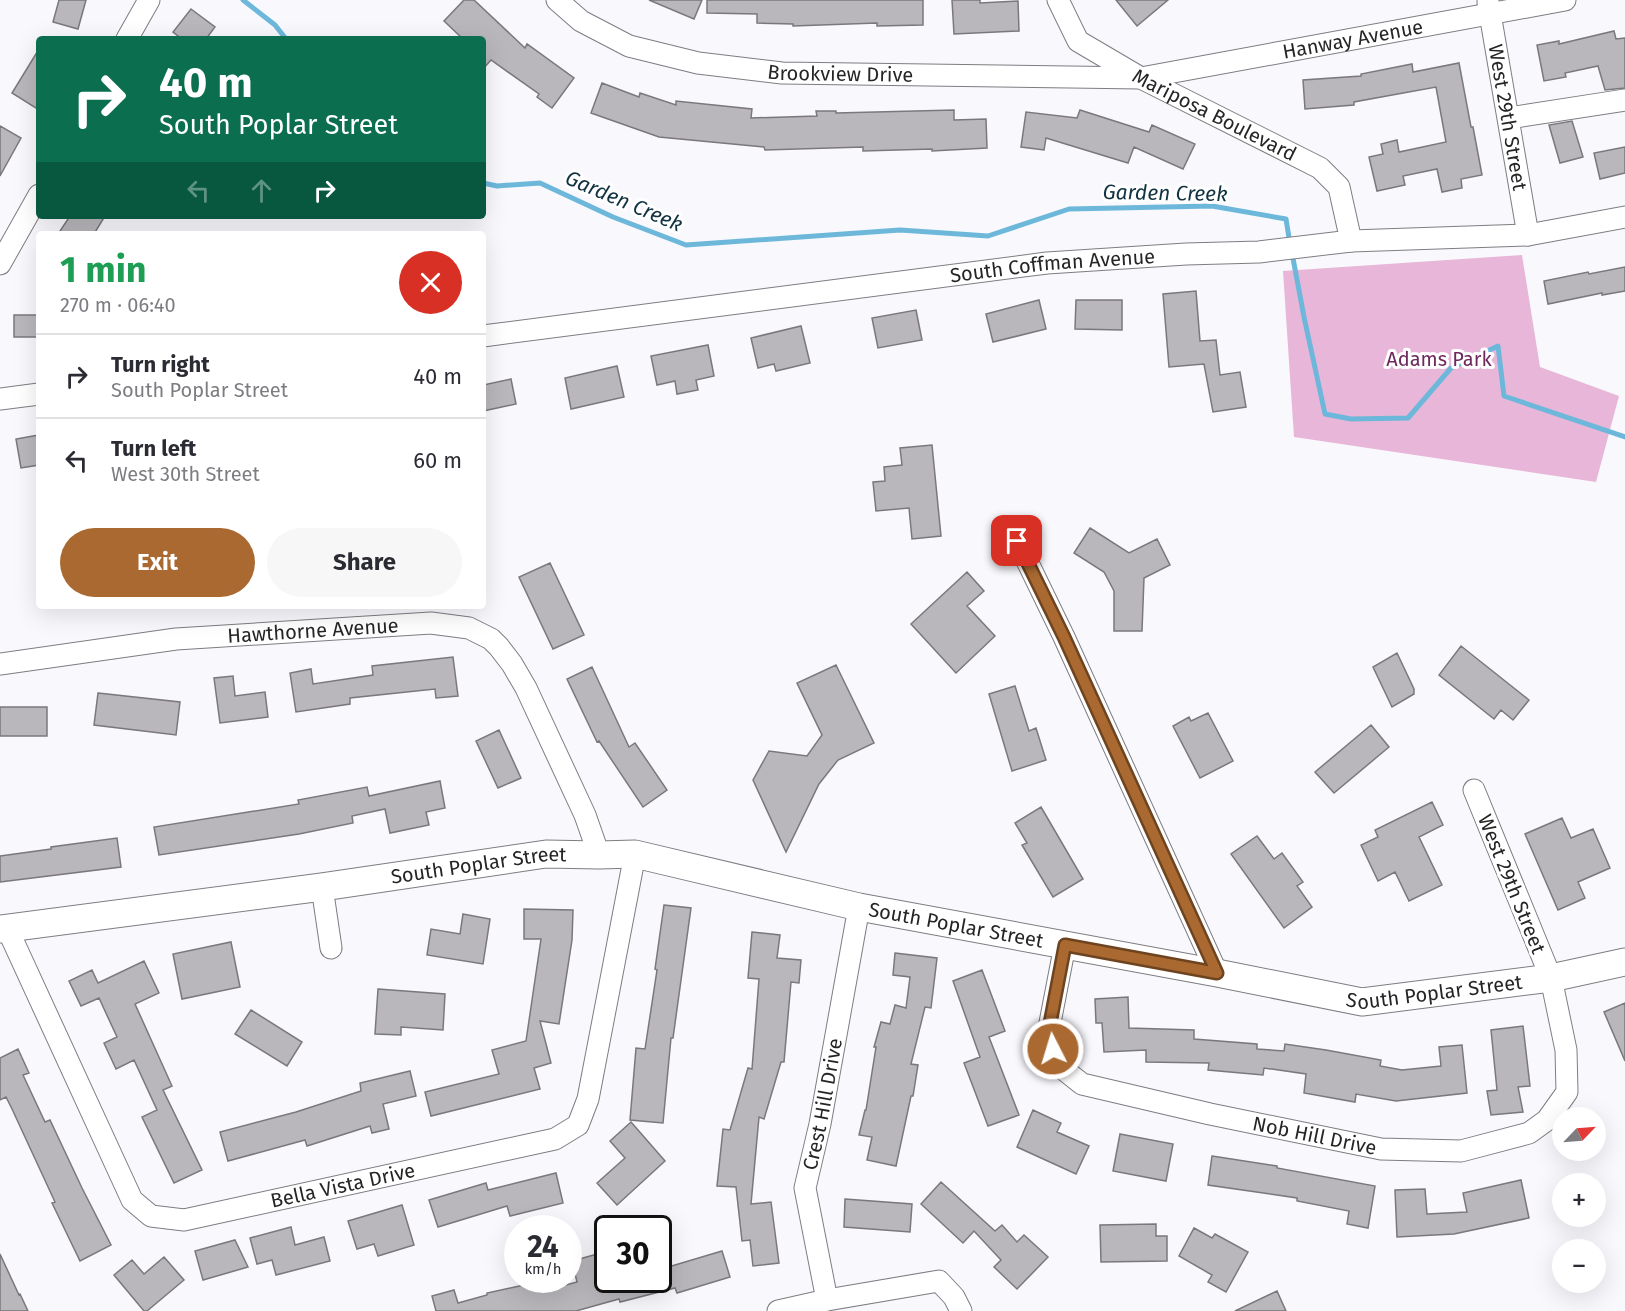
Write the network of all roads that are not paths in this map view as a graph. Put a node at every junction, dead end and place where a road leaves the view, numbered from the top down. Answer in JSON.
{"nodes":[{"id":1,"x":149,"y":0,"type":"edge"},
{"id":2,"x":557,"y":0,"type":"edge"},
{"id":3,"x":1058,"y":0,"type":"edge"},
{"id":4,"x":1565,"y":0,"type":"edge"},
{"id":5,"x":1490,"y":7,"type":"edge"},
{"id":6,"x":129,"y":36,"type":"edge"},
{"id":7,"x":1141,"y":78,"type":"junction"},
{"id":8,"x":1625,"y":100,"type":"edge"},
{"id":9,"x":1509,"y":118,"type":"junction"},
{"id":10,"x":36,"y":200,"type":"edge"},
{"id":11,"x":1625,"y":217,"type":"edge"},
{"id":12,"x":1528,"y":235,"type":"junction"},
{"id":13,"x":1351,"y":241,"type":"junction"},
{"id":14,"x":0,"y":264,"type":"edge"},
{"id":15,"x":486,"y":336,"type":"edge"},
{"id":16,"x":36,"y":394,"type":"edge"},
{"id":17,"x":0,"y":399,"type":"edge"},
{"id":18,"x":1012,"y":530,"type":"dead end"},
{"id":19,"x":0,"y":664,"type":"edge"},
{"id":20,"x":1474,"y":790,"type":"dead end"},
{"id":21,"x":635,"y":854,"type":"junction"},
{"id":22,"x":598,"y":855,"type":"junction"},
{"id":23,"x":322,"y":887,"type":"junction"},
{"id":24,"x":859,"y":907,"type":"junction"},
{"id":25,"x":4,"y":928,"type":"edge"},
{"id":26,"x":1065,"y":945,"type":"junction"},
{"id":27,"x":331,"y":948,"type":"dead end"},
{"id":28,"x":1625,"y":962,"type":"edge"},
{"id":29,"x":1217,"y":973,"type":"junction"},
{"id":30,"x":1551,"y":978,"type":"junction"},
{"id":31,"x":827,"y":1300,"type":"junction"},
{"id":32,"x":778,"y":1311,"type":"edge"},
{"id":33,"x":961,"y":1311,"type":"edge"}],
"edges":[{"from":1,"to":6,"type":"street"},
{"from":2,"to":7,"type":"street","name":"Brookview Drive"},
{"from":3,"to":7,"type":"street","name":"Mariposa Boulevard"},
{"from":4,"to":5,"type":"street","name":"Hanway Avenue"},
{"from":5,"to":7,"type":"street","name":"Hanway Avenue"},
{"from":5,"to":9,"type":"street","name":"West 29th Street"},
{"from":7,"to":13,"type":"street","name":"Mariposa Boulevard"},
{"from":8,"to":9,"type":"street"},
{"from":9,"to":12,"type":"street","name":"West 29th Street"},
{"from":10,"to":14,"type":"street"},
{"from":11,"to":12,"type":"street","name":"South Coffman Avenue"},
{"from":12,"to":13,"type":"street","name":"South Coffman Avenue"},
{"from":13,"to":15,"type":"street","name":"South Coffman Avenue"},
{"from":16,"to":17,"type":"street"},
{"from":18,"to":29,"type":"street"},
{"from":19,"to":22,"type":"street","name":"Hawthorne Avenue"},
{"from":20,"to":30,"type":"street","name":"West 29th Street"},
{"from":21,"to":22,"type":"main road","name":"South Poplar Street"},
{"from":21,"to":24,"type":"main road","name":"South Poplar Street"},
{"from":21,"to":25,"type":"street","name":"Bella Vista Drive"},
{"from":22,"to":23,"type":"main road","name":"South Poplar Street"},
{"from":23,"to":25,"type":"main road","name":"South Poplar Street"},
{"from":23,"to":27,"type":"street"},
{"from":24,"to":26,"type":"main road","name":"South Poplar Street"},
{"from":24,"to":31,"type":"street","name":"Crest Hill Drive"},
{"from":26,"to":29,"type":"main road","name":"South Poplar Street"},
{"from":26,"to":30,"type":"street","name":"Nob Hill Drive"},
{"from":28,"to":30,"type":"main road","name":"South Poplar Street"},
{"from":29,"to":30,"type":"main road","name":"South Poplar Street"},
{"from":31,"to":32,"type":"street"},
{"from":31,"to":33,"type":"street"}]}
